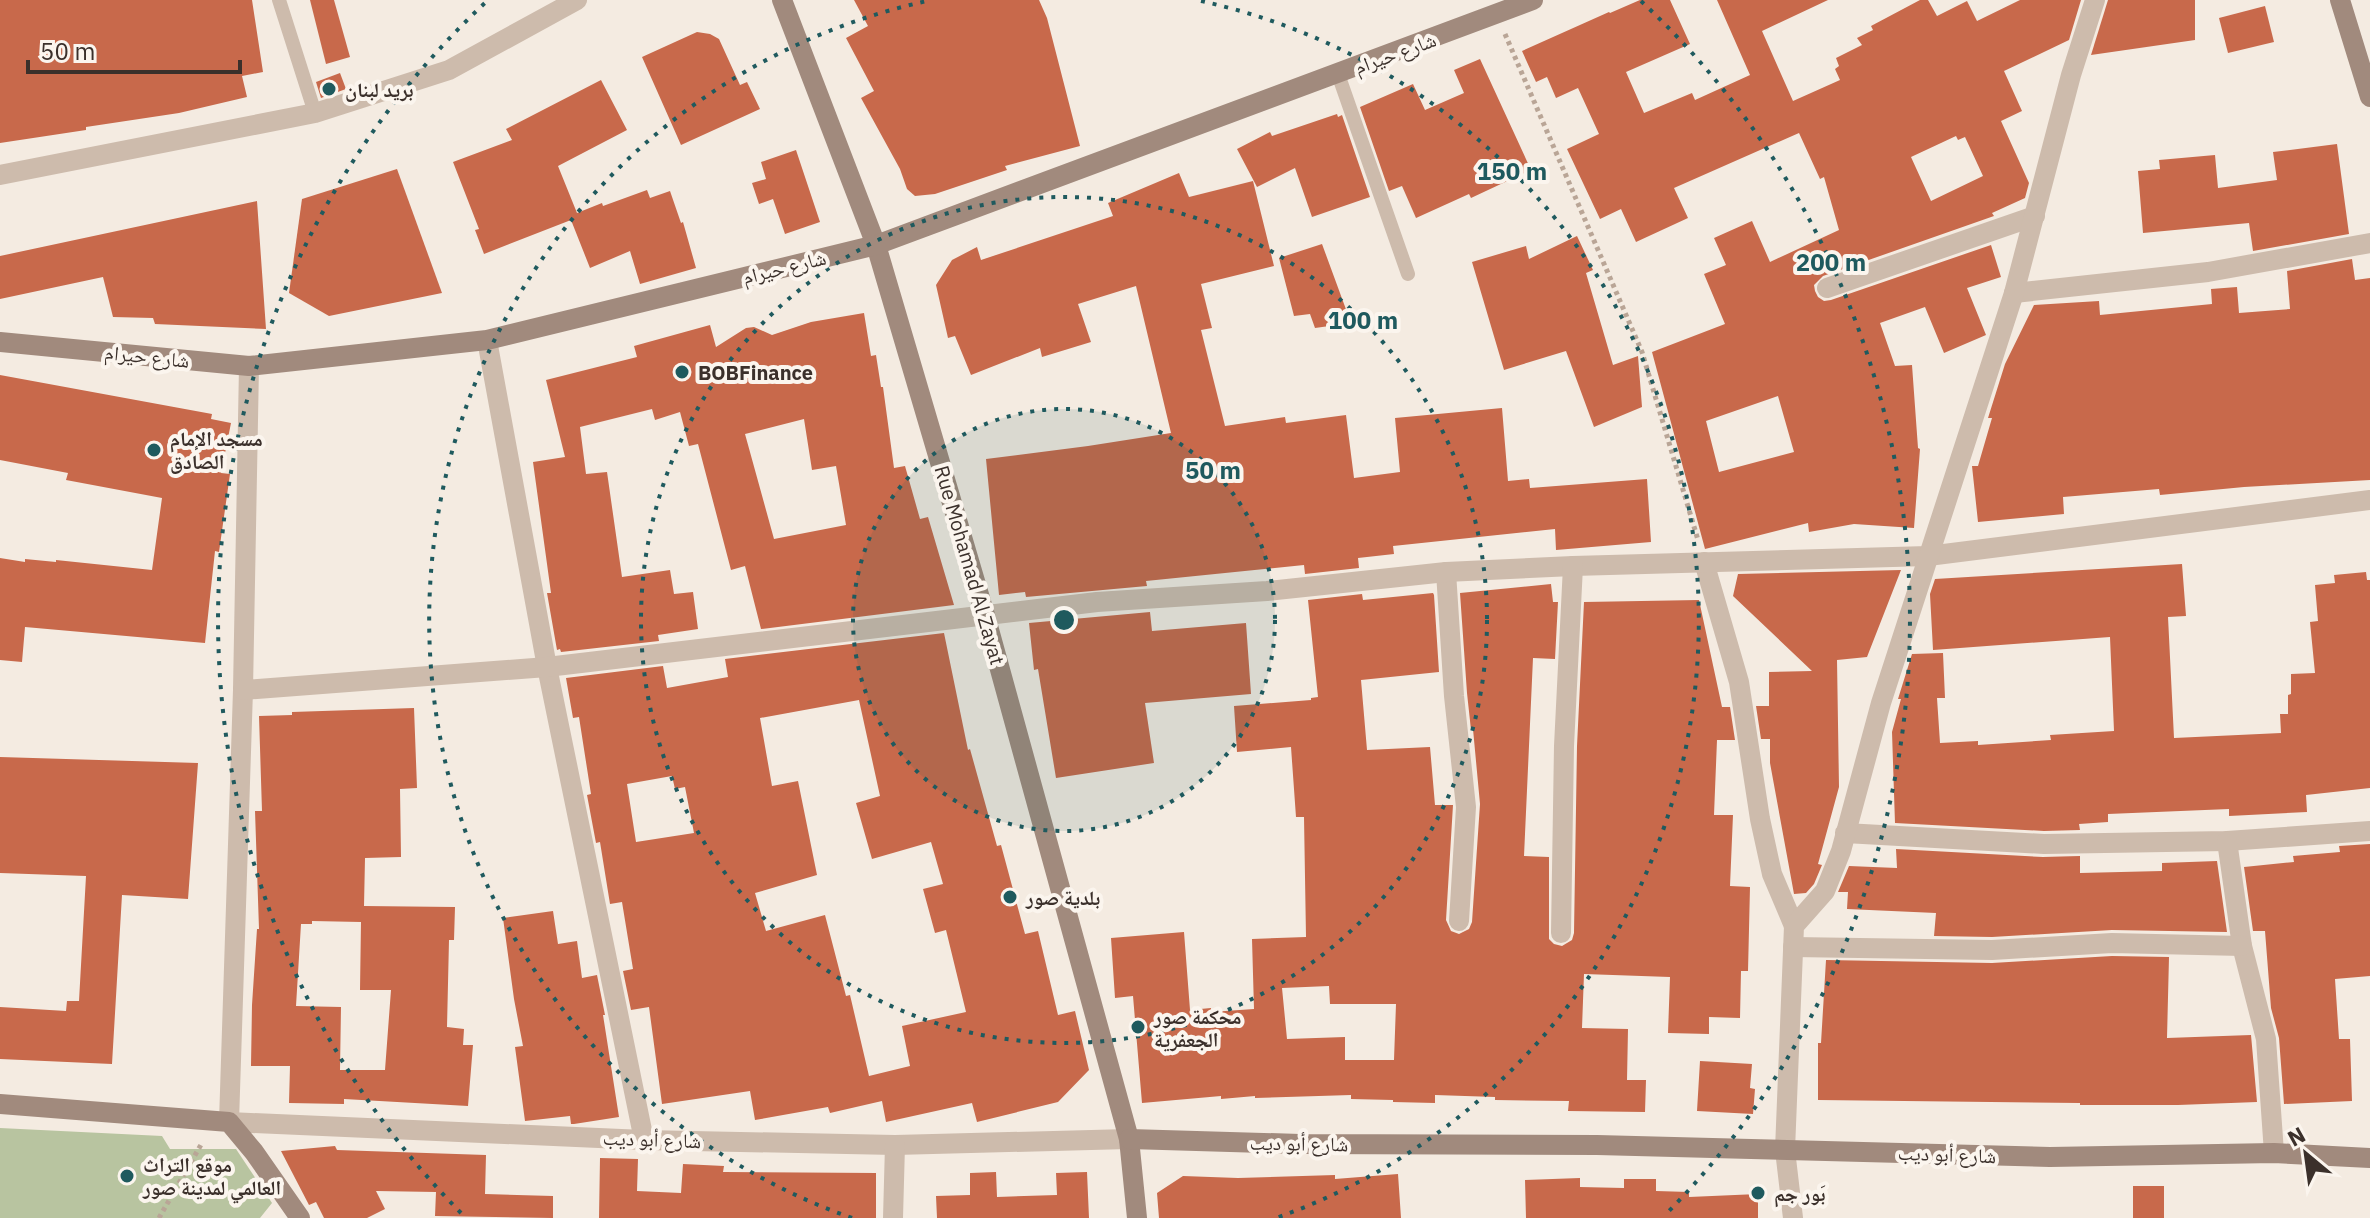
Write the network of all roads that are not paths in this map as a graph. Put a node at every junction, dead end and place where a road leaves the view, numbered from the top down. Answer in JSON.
{"nodes":[{"id":1,"x":279,"y":0,"type":"edge"},
{"id":2,"x":577,"y":0,"type":"edge"},
{"id":3,"x":782,"y":0,"type":"edge"},
{"id":4,"x":1533,"y":0,"type":"edge"},
{"id":5,"x":2095,"y":0,"type":"edge"},
{"id":6,"x":2340,"y":0,"type":"edge"},
{"id":7,"x":1338,"y":74,"type":"junction"},
{"id":8,"x":2370,"y":97,"type":"edge"},
{"id":9,"x":315,"y":113,"type":"junction"},
{"id":10,"x":0,"y":175,"type":"edge"},
{"id":11,"x":2035,"y":216,"type":"junction"},
{"id":12,"x":2370,"y":243,"type":"edge"},
{"id":13,"x":876,"y":245,"type":"junction"},
{"id":14,"x":1408,"y":274,"type":"dead end"},
{"id":15,"x":1827,"y":288,"type":"dead end"},
{"id":16,"x":2014,"y":293,"type":"junction"},
{"id":17,"x":487,"y":340,"type":"junction"},
{"id":18,"x":0,"y":342,"type":"edge"},
{"id":19,"x":249,"y":366,"type":"junction"},
{"id":20,"x":2370,"y":500,"type":"edge"},
{"id":21,"x":1928,"y":556,"type":"junction"},
{"id":22,"x":1704,"y":562,"type":"junction"},
{"id":23,"x":1573,"y":566,"type":"junction"},
{"id":24,"x":1446,"y":572,"type":"junction"},
{"id":25,"x":985,"y":615,"type":"junction"},
{"id":26,"x":547,"y":667,"type":"junction"},
{"id":27,"x":243,"y":690,"type":"junction"},
{"id":28,"x":2370,"y":831,"type":"edge"},
{"id":29,"x":1845,"y":833,"type":"junction"},
{"id":30,"x":2227,"y":841,"type":"junction"},
{"id":31,"x":1459,"y":921,"type":"dead end"},
{"id":32,"x":1561,"y":933,"type":"dead end"},
{"id":33,"x":1793,"y":936,"type":"junction"},
{"id":34,"x":2242,"y":946,"type":"junction"},
{"id":35,"x":0,"y":1104,"type":"edge"},
{"id":36,"x":221,"y":1122,"type":"junction"},
{"id":37,"x":1129,"y":1139,"type":"junction"},
{"id":38,"x":644,"y":1140,"type":"junction"},
{"id":39,"x":895,"y":1145,"type":"junction"},
{"id":40,"x":1785,"y":1150,"type":"junction"},
{"id":41,"x":2274,"y":1153,"type":"junction"},
{"id":42,"x":2370,"y":1158,"type":"edge"},
{"id":43,"x":300,"y":1218,"type":"edge"},
{"id":44,"x":893,"y":1218,"type":"edge"},
{"id":45,"x":1137,"y":1218,"type":"edge"},
{"id":46,"x":1793,"y":1218,"type":"edge"}],
"edges":[{"from":1,"to":9,"type":"lane"},
{"from":2,"to":9,"type":"street"},
{"from":3,"to":13,"type":"main road","name":"Rue Mohamad Al Zayat"},
{"from":4,"to":7,"type":"main road","name":"شارع حيرام"},
{"from":5,"to":11,"type":"street"},
{"from":6,"to":8,"type":"main road"},
{"from":7,"to":13,"type":"main road","name":"شارع حيرام"},
{"from":7,"to":14,"type":"lane"},
{"from":9,"to":10,"type":"street"},
{"from":11,"to":15,"type":"street"},
{"from":11,"to":16,"type":"street"},
{"from":12,"to":16,"type":"street"},
{"from":13,"to":17,"type":"main road","name":"شارع حيرام"},
{"from":13,"to":25,"type":"main road","name":"Rue Mohamad Al Zayat"},
{"from":16,"to":21,"type":"street"},
{"from":17,"to":19,"type":"main road","name":"شارع حيرام"},
{"from":17,"to":26,"type":"street"},
{"from":18,"to":19,"type":"main road","name":"شارع حيرام"},
{"from":19,"to":27,"type":"street"},
{"from":20,"to":21,"type":"street"},
{"from":21,"to":22,"type":"street"},
{"from":21,"to":29,"type":"street"},
{"from":22,"to":23,"type":"street"},
{"from":22,"to":33,"type":"street"},
{"from":23,"to":24,"type":"street"},
{"from":23,"to":32,"type":"street"},
{"from":24,"to":25,"type":"street"},
{"from":24,"to":31,"type":"street"},
{"from":25,"to":26,"type":"street"},
{"from":25,"to":37,"type":"main road","name":"Rue Mohamad Al Zayat"},
{"from":26,"to":27,"type":"street"},
{"from":26,"to":38,"type":"street"},
{"from":27,"to":36,"type":"street"},
{"from":28,"to":30,"type":"street"},
{"from":29,"to":30,"type":"street"},
{"from":29,"to":33,"type":"street"},
{"from":30,"to":34,"type":"street"},
{"from":33,"to":34,"type":"street"},
{"from":33,"to":40,"type":"street"},
{"from":34,"to":41,"type":"street"},
{"from":35,"to":36,"type":"main road"},
{"from":36,"to":38,"type":"street","name":"شارع أبو ديب"},
{"from":36,"to":43,"type":"main road"},
{"from":37,"to":39,"type":"street","name":"شارع أبو ديب"},
{"from":37,"to":40,"type":"main road","name":"شارع أبو ديب"},
{"from":37,"to":45,"type":"main road","name":"Rue Mohamad Al Zayat"},
{"from":38,"to":39,"type":"street","name":"شارع أبو ديب"},
{"from":39,"to":44,"type":"street"},
{"from":40,"to":41,"type":"main road","name":"شارع أبو ديب"},
{"from":40,"to":46,"type":"street"},
{"from":41,"to":42,"type":"main road","name":"شارع أبو ديب"}]}
